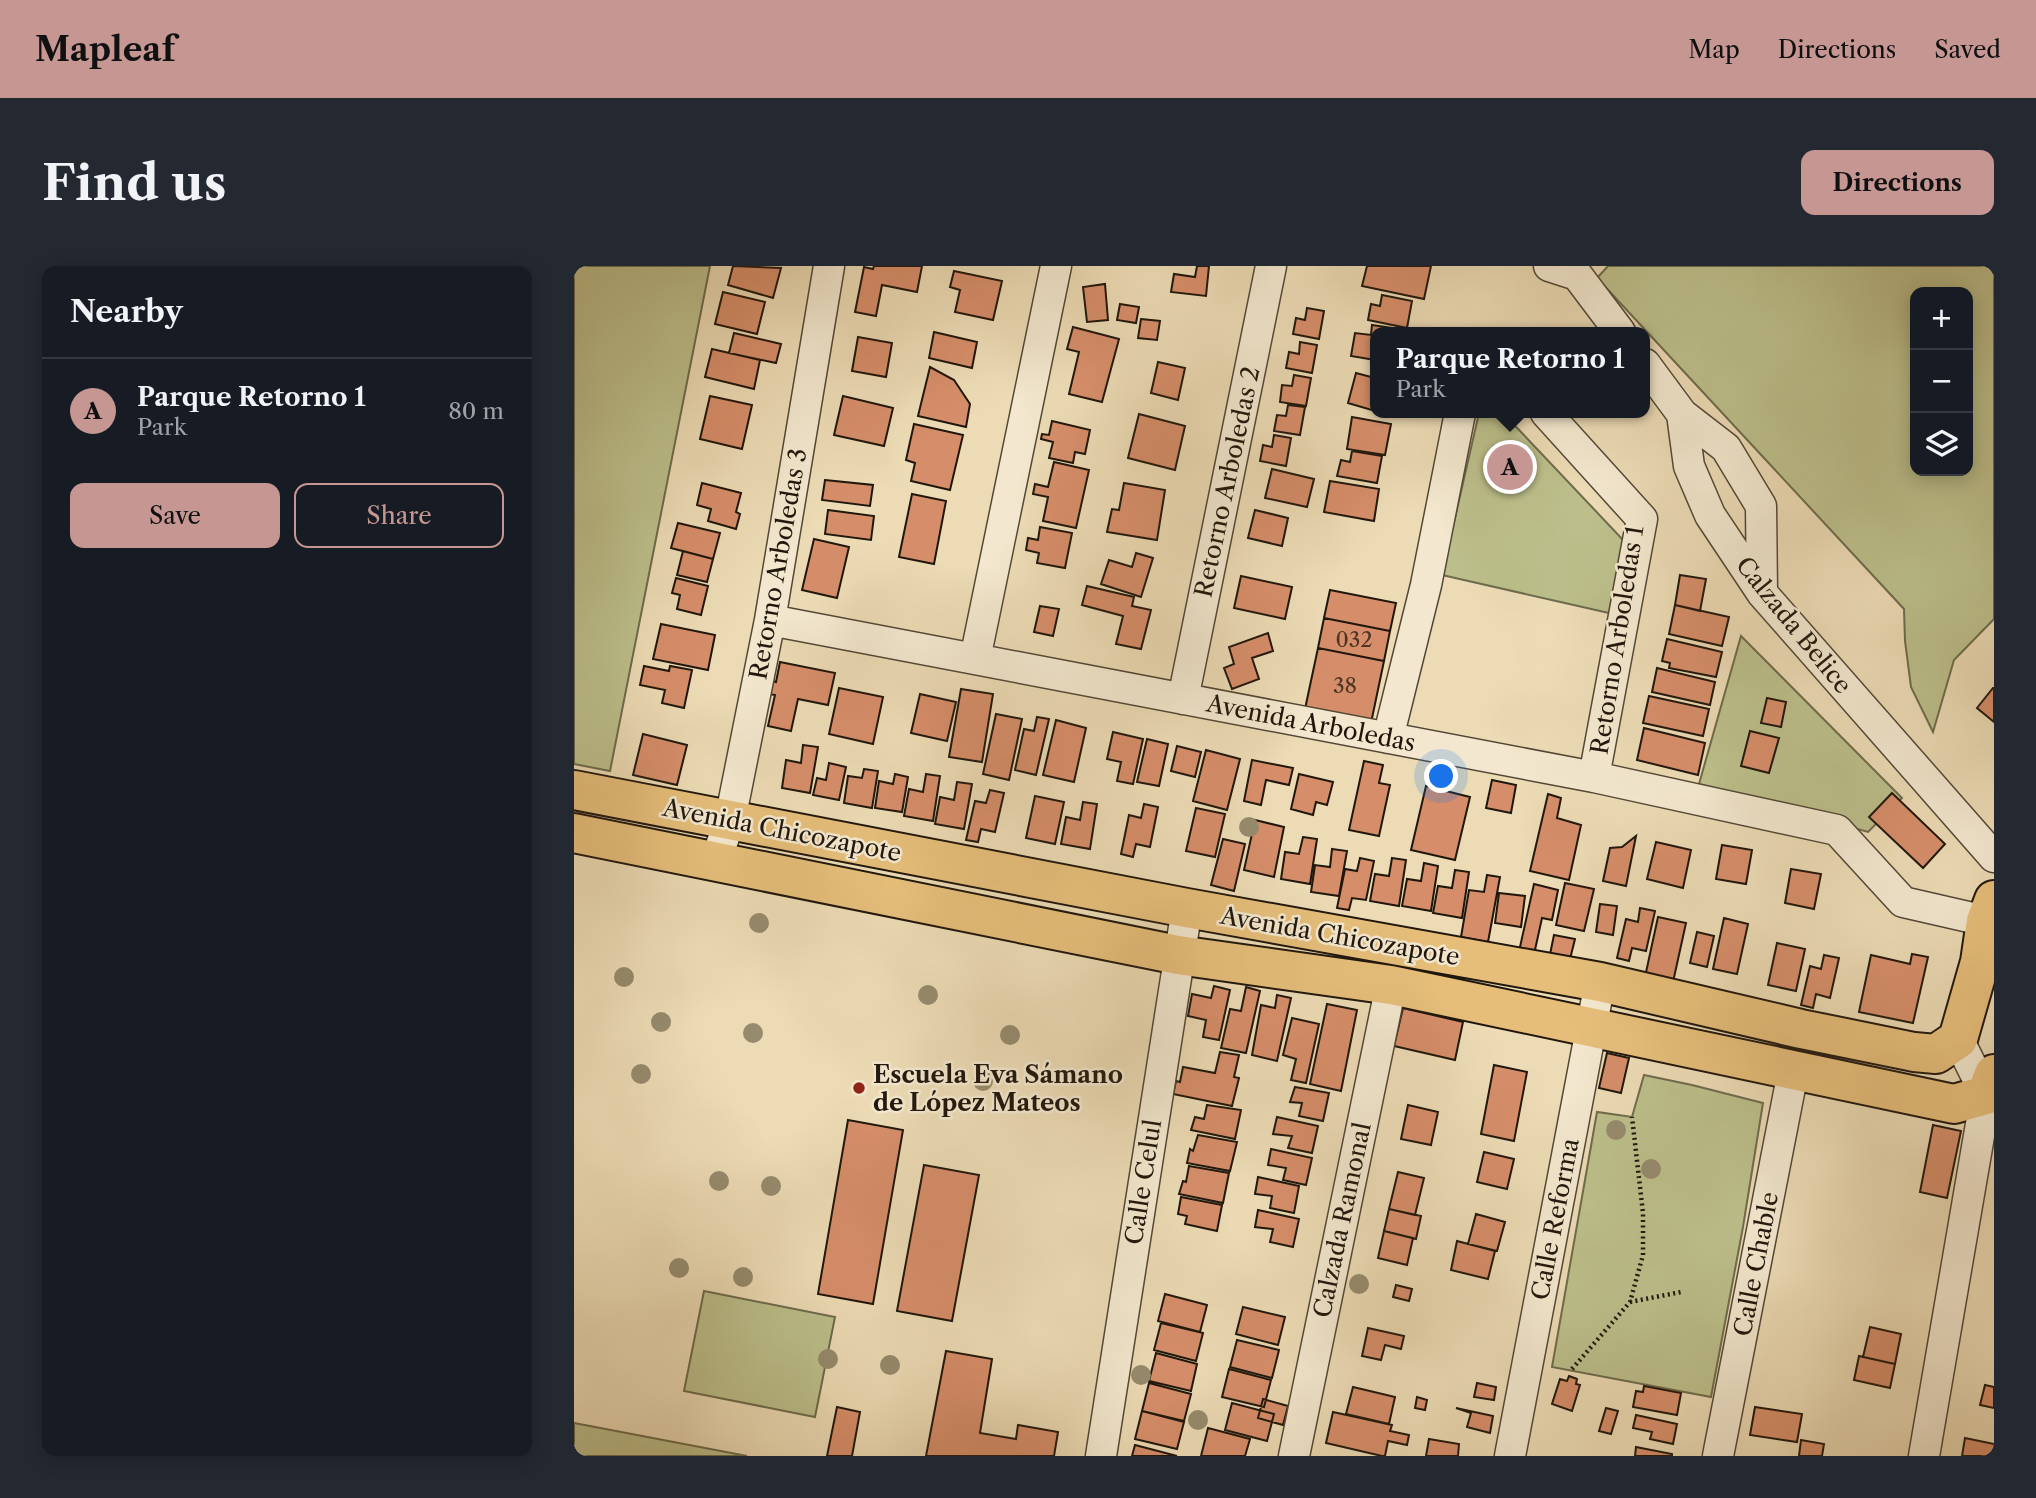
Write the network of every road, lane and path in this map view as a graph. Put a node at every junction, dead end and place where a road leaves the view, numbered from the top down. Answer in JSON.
{"nodes":[{"id":1,"x":829,"y":266,"type":"edge"},
{"id":2,"x":1056,"y":266,"type":"edge"},
{"id":3,"x":1271,"y":266,"type":"edge"},
{"id":4,"x":1570,"y":269,"type":"edge"},
{"id":5,"x":1616,"y":327,"type":"edge"},
{"id":6,"x":1650,"y":372,"type":"edge"},
{"id":7,"x":1682,"y":414,"type":"junction"},
{"id":8,"x":1459,"y":418,"type":"edge"},
{"id":9,"x":1551,"y":418,"type":"edge"},
{"id":10,"x":1762,"y":593,"type":"junction"},
{"id":11,"x":770,"y":620,"type":"junction"},
{"id":12,"x":975,"y":659,"type":"junction"},
{"id":13,"x":1183,"y":699,"type":"junction"},
{"id":14,"x":1388,"y":738,"type":"junction"},
{"id":15,"x":1594,"y":777,"type":"junction"},
{"id":16,"x":574,"y":790,"type":"edge"},
{"id":17,"x":730,"y":820,"type":"junction"},
{"id":18,"x":574,"y":833,"type":"edge"},
{"id":19,"x":1994,"y":857,"type":"edge"},
{"id":20,"x":716,"y":860,"type":"junction"},
{"id":21,"x":1187,"y":908,"type":"junction"},
{"id":22,"x":1991,"y":915,"type":"edge"},
{"id":23,"x":1178,"y":955,"type":"junction"},
{"id":24,"x":1600,"y":982,"type":"junction"},
{"id":25,"x":1391,"y":985,"type":"junction"},
{"id":26,"x":1591,"y":1028,"type":"junction"},
{"id":27,"x":1958,"y":1039,"type":"junction"},
{"id":28,"x":1793,"y":1072,"type":"junction"},
{"id":29,"x":1990,"y":1084,"type":"edge"},
{"id":30,"x":1632,"y":1117,"type":"dead end"},
{"id":31,"x":1681,"y":1292,"type":"dead end"},
{"id":32,"x":1630,"y":1302,"type":"junction"},
{"id":33,"x":1572,"y":1369,"type":"dead end"},
{"id":34,"x":1101,"y":1456,"type":"edge"},
{"id":35,"x":1294,"y":1456,"type":"edge"},
{"id":36,"x":1510,"y":1456,"type":"edge"},
{"id":37,"x":1718,"y":1456,"type":"edge"},
{"id":38,"x":1924,"y":1456,"type":"edge"}],
"edges":[{"from":1,"to":11,"type":"street","name":"Retorno Arboledas 3"},
{"from":2,"to":12,"type":"street"},
{"from":3,"to":13,"type":"street","name":"Retorno Arboledas 2"},
{"from":4,"to":5,"type":"street"},
{"from":6,"to":7,"type":"street","name":"Calzada Belice"},
{"from":7,"to":10,"type":"street","name":"Calzada Belice"},
{"from":7,"to":10,"type":"street"},
{"from":8,"to":14,"type":"street"},
{"from":9,"to":15,"type":"street","name":"Retorno Arboledas 1"},
{"from":10,"to":19,"type":"street","name":"Calzada Belice"},
{"from":11,"to":12,"type":"street","name":"Avenida Arboledas"},
{"from":11,"to":17,"type":"street","name":"Retorno Arboledas 3"},
{"from":12,"to":13,"type":"street","name":"Avenida Arboledas"},
{"from":13,"to":14,"type":"street","name":"Avenida Arboledas"},
{"from":14,"to":15,"type":"street","name":"Avenida Arboledas"},
{"from":15,"to":22,"type":"street","name":"Avenida Arboledas"},
{"from":16,"to":17,"type":"main road","name":"Avenida Chicozapote"},
{"from":17,"to":20,"type":"street","name":"Retorno Arboledas 3"},
{"from":17,"to":21,"type":"main road","name":"Avenida Chicozapote"},
{"from":18,"to":20,"type":"main road","name":"Avenida Chicozapote"},
{"from":20,"to":23,"type":"main road","name":"Avenida Chicozapote"},
{"from":21,"to":23,"type":"street","name":"Calle Celul"},
{"from":21,"to":24,"type":"main road","name":"Avenida Chicozapote"},
{"from":22,"to":27,"type":"main road"},
{"from":23,"to":25,"type":"main road","name":"Avenida Chicozapote"},
{"from":23,"to":34,"type":"street","name":"Calle Celul"},
{"from":24,"to":26,"type":"street","name":"Calle Reforma"},
{"from":24,"to":27,"type":"main road","name":"Avenida Chicozapote"},
{"from":25,"to":26,"type":"main road","name":"Avenida Chicozapote"},
{"from":25,"to":35,"type":"street","name":"Calzada Ramonal"},
{"from":26,"to":28,"type":"main road","name":"Avenida Chicozapote"},
{"from":26,"to":36,"type":"street","name":"Calle Reforma"},
{"from":27,"to":29,"type":"street"},
{"from":28,"to":29,"type":"main road","name":"Avenida Chicozapote"},
{"from":28,"to":37,"type":"street","name":"Calle Chable"},
{"from":29,"to":38,"type":"street"},
{"from":30,"to":32,"type":"path"},
{"from":31,"to":32,"type":"path"},
{"from":32,"to":33,"type":"path"}]}
